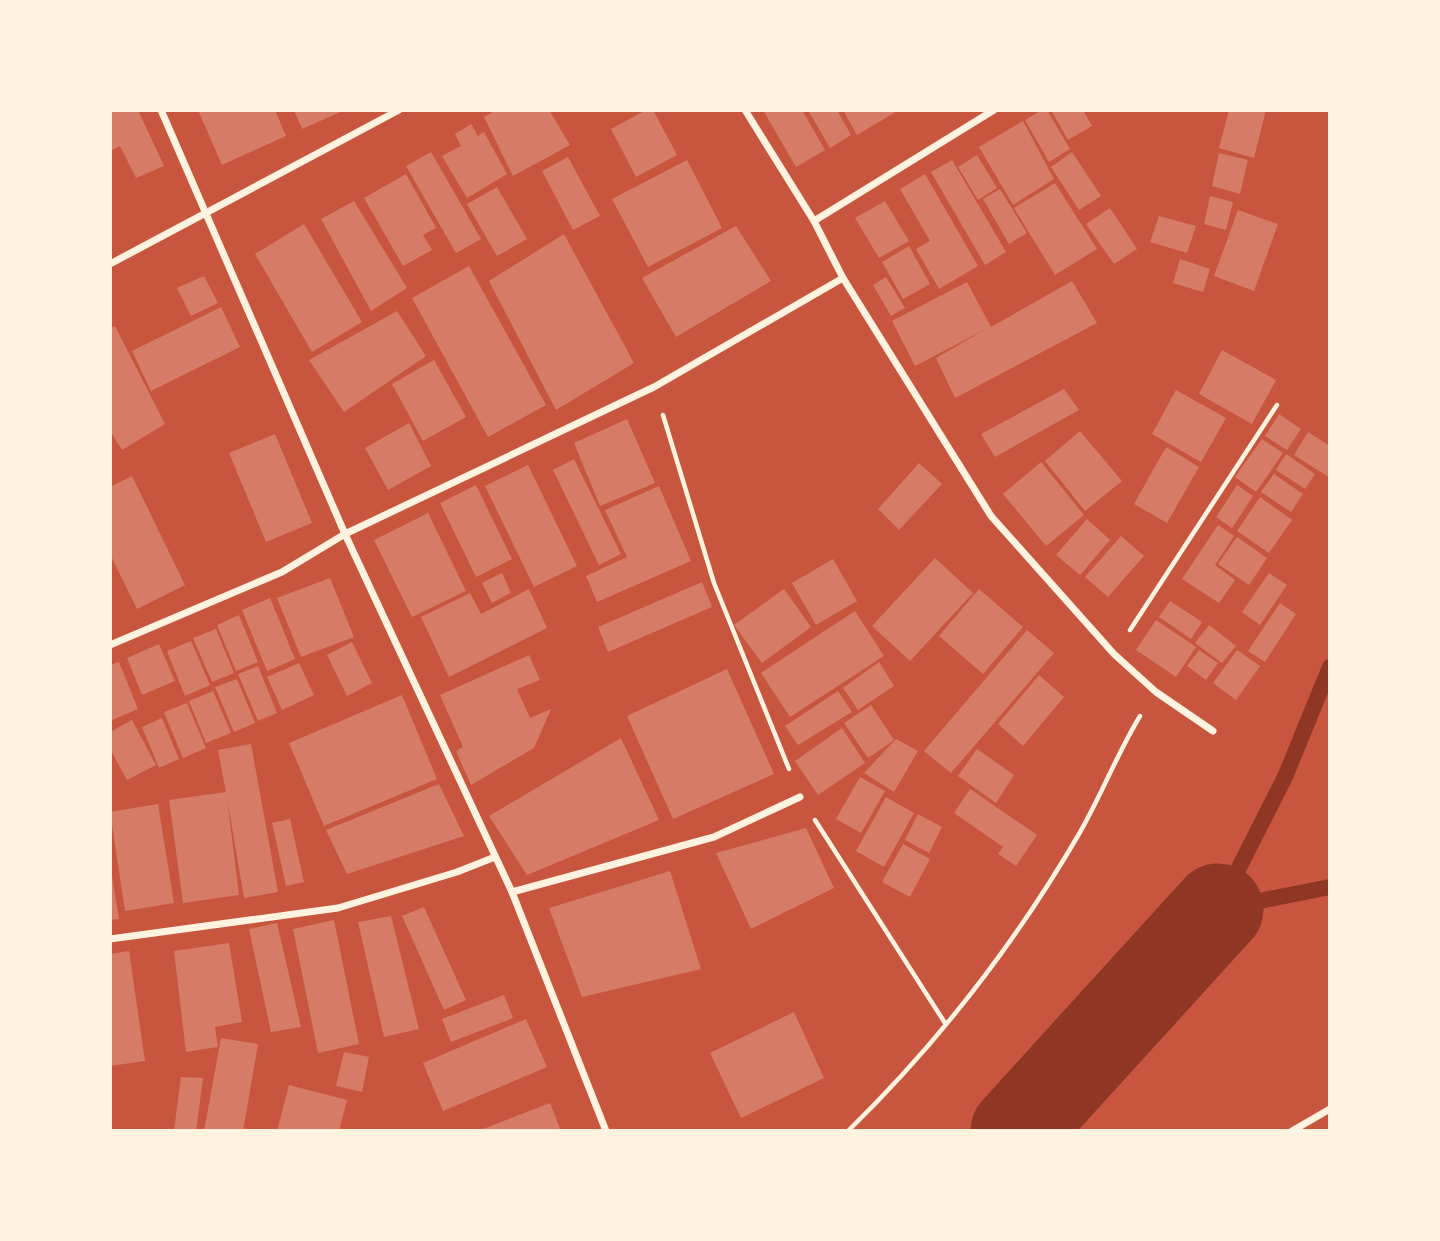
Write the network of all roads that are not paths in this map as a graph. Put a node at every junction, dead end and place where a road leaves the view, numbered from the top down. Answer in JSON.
{"nodes":[{"id":1,"x":161,"y":110,"type":"edge"},
{"id":2,"x":399,"y":110,"type":"edge"},
{"id":3,"x":745,"y":110,"type":"edge"},
{"id":4,"x":995,"y":110,"type":"edge"},
{"id":5,"x":208,"y":213,"type":"junction"},
{"id":6,"x":814,"y":221,"type":"junction"},
{"id":7,"x":110,"y":264,"type":"edge"},
{"id":8,"x":843,"y":278,"type":"junction"},
{"id":9,"x":345,"y":534,"type":"junction"},
{"id":10,"x":110,"y":645,"type":"edge"},
{"id":11,"x":1213,"y":731,"type":"dead end"},
{"id":12,"x":800,"y":797,"type":"road end"},
{"id":13,"x":495,"y":857,"type":"junction"},
{"id":14,"x":512,"y":892,"type":"junction"},
{"id":15,"x":110,"y":939,"type":"edge"},
{"id":16,"x":1330,"y":1108,"type":"edge"},
{"id":17,"x":606,"y":1131,"type":"edge"},
{"id":18,"x":1293,"y":1131,"type":"edge"}],
"edges":[{"from":1,"to":5,"type":"street"},
{"from":2,"to":5,"type":"street"},
{"from":3,"to":6,"type":"street"},
{"from":4,"to":6,"type":"street"},
{"from":5,"to":7,"type":"street"},
{"from":5,"to":9,"type":"street"},
{"from":6,"to":8,"type":"street"},
{"from":8,"to":9,"type":"street"},
{"from":8,"to":11,"type":"street"},
{"from":9,"to":10,"type":"street"},
{"from":9,"to":13,"type":"street"},
{"from":12,"to":14,"type":"street"},
{"from":13,"to":14,"type":"street"},
{"from":13,"to":15,"type":"street"},
{"from":14,"to":17,"type":"street"},
{"from":16,"to":18,"type":"street"}]}
